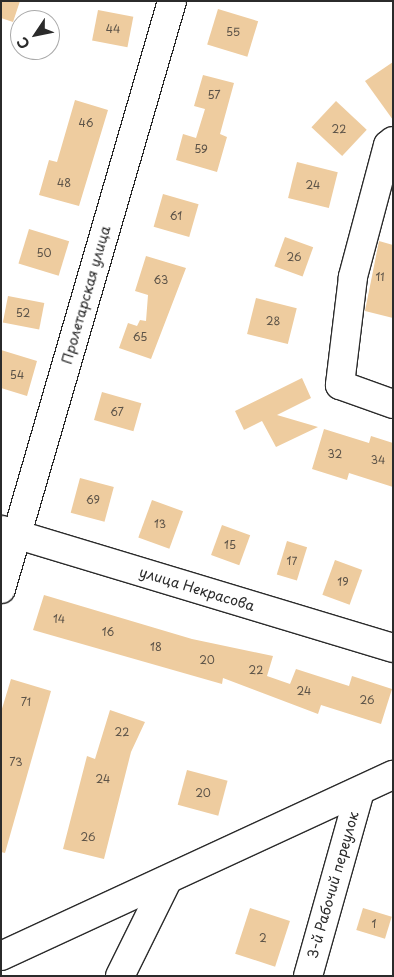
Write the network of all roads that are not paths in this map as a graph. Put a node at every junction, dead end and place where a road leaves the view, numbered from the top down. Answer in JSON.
{"nodes":[{"id":1,"x":165,"y":3,"type":"edge"},
{"id":2,"x":393,"y":141,"type":"edge"},
{"id":3,"x":393,"y":404,"type":"edge"},
{"id":4,"x":10,"y":532,"type":"edge"},
{"id":5,"x":1,"y":589,"type":"edge"},
{"id":6,"x":393,"y":648,"type":"edge"},
{"id":7,"x":393,"y":775,"type":"edge"},
{"id":8,"x":359,"y":794,"type":"junction"},
{"id":9,"x":167,"y":882,"type":"junction"},
{"id":10,"x":1,"y":956,"type":"edge"},
{"id":11,"x":120,"y":976,"type":"edge"},
{"id":12,"x":308,"y":976,"type":"edge"}],
"edges":[{"from":1,"to":4,"type":"street","name":"Пролетарская улица"},
{"from":2,"to":3,"type":"street"},
{"from":4,"to":5,"type":"street","name":"Пролетарская улица"},
{"from":4,"to":6,"type":"street","name":"улица Некрасова"},
{"from":7,"to":8,"type":"street"},
{"from":8,"to":9,"type":"street"},
{"from":8,"to":12,"type":"street","name":"3-й Рабочий переулок"},
{"from":9,"to":10,"type":"street"},
{"from":9,"to":11,"type":"street"}]}
